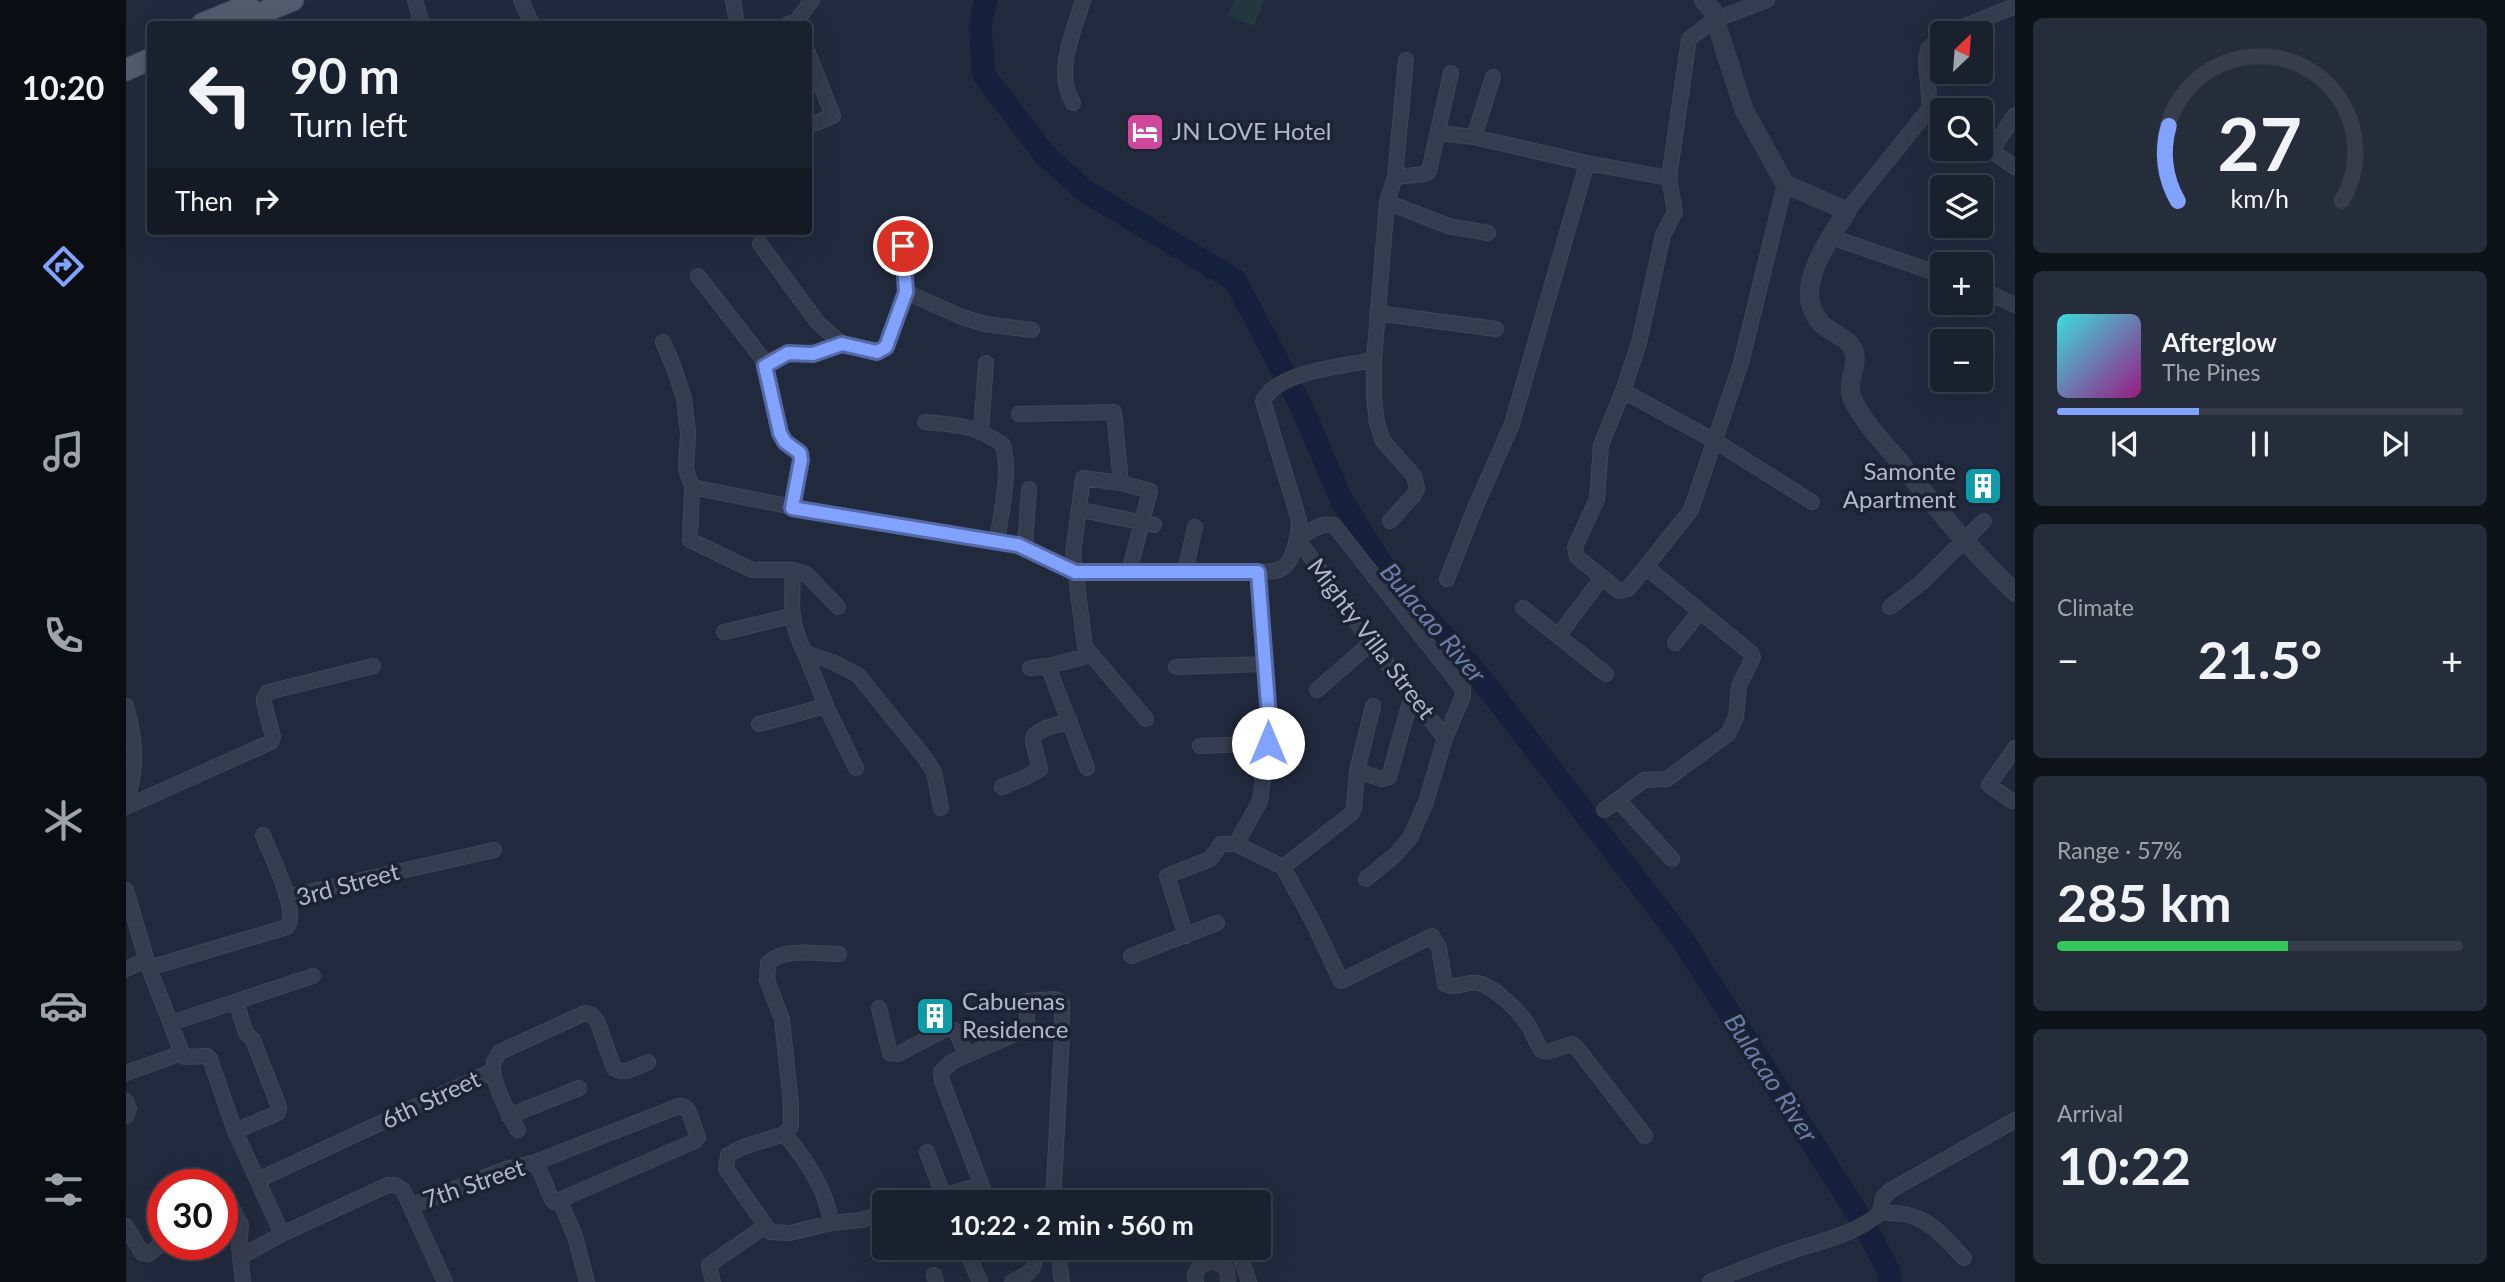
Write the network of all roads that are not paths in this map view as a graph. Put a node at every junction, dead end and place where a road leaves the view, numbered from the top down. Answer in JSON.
{"nodes":[{"id":1,"x":260,"y":0,"type":"edge"},
{"id":2,"x":293,"y":0,"type":"edge"},
{"id":3,"x":415,"y":0,"type":"edge"},
{"id":4,"x":521,"y":0,"type":"edge"},
{"id":5,"x":733,"y":0,"type":"edge"},
{"id":6,"x":812,"y":0,"type":"edge"},
{"id":7,"x":1083,"y":0,"type":"edge"},
{"id":8,"x":1703,"y":0,"type":"edge"},
{"id":9,"x":1767,"y":0,"type":"edge"},
{"id":10,"x":2015,"y":6,"type":"edge"},
{"id":11,"x":1714,"y":20,"type":"junction"},
{"id":12,"x":209,"y":21,"type":"edge"},
{"id":13,"x":241,"y":21,"type":"edge"},
{"id":14,"x":421,"y":21,"type":"edge"},
{"id":15,"x":531,"y":21,"type":"edge"},
{"id":16,"x":736,"y":21,"type":"edge"},
{"id":17,"x":796,"y":21,"type":"edge"},
{"id":18,"x":1978,"y":21,"type":"edge"},
{"id":19,"x":147,"y":47,"type":"edge"},
{"id":20,"x":1930,"y":47,"type":"edge"},
{"id":21,"x":126,"y":56,"type":"edge"},
{"id":22,"x":147,"y":60,"type":"edge"},
{"id":23,"x":1406,"y":60,"type":"dead end"},
{"id":24,"x":812,"y":63,"type":"edge"},
{"id":25,"x":126,"y":70,"type":"edge"},
{"id":26,"x":1451,"y":73,"type":"dead end"},
{"id":27,"x":1493,"y":77,"type":"dead end"},
{"id":28,"x":1930,"y":82,"type":"edge"},
{"id":29,"x":1073,"y":103,"type":"dead end"},
{"id":30,"x":2015,"y":115,"type":"edge"},
{"id":31,"x":1930,"y":120,"type":"edge"},
{"id":32,"x":812,"y":125,"type":"edge"},
{"id":33,"x":1438,"y":133,"type":"junction"},
{"id":34,"x":1474,"y":137,"type":"junction"},
{"id":35,"x":1993,"y":139,"type":"edge"},
{"id":36,"x":1993,"y":152,"type":"edge"},
{"id":37,"x":1587,"y":163,"type":"junction"},
{"id":38,"x":2015,"y":167,"type":"edge"},
{"id":39,"x":1395,"y":177,"type":"junction"},
{"id":40,"x":1669,"y":178,"type":"junction"},
{"id":41,"x":1785,"y":184,"type":"junction"},
{"id":42,"x":1387,"y":202,"type":"junction"},
{"id":43,"x":1847,"y":211,"type":"junction"},
{"id":44,"x":1488,"y":233,"type":"dead end"},
{"id":45,"x":1831,"y":237,"type":"junction"},
{"id":46,"x":760,"y":244,"type":"dead end"},
{"id":47,"x":903,"y":246,"type":"dead end"},
{"id":48,"x":1930,"y":271,"type":"edge"},
{"id":49,"x":698,"y":276,"type":"dead end"},
{"id":50,"x":906,"y":292,"type":"junction"},
{"id":51,"x":1993,"y":295,"type":"edge"},
{"id":52,"x":2015,"y":305,"type":"edge"},
{"id":53,"x":1377,"y":313,"type":"junction"},
{"id":54,"x":1496,"y":329,"type":"dead end"},
{"id":55,"x":1032,"y":330,"type":"dead end"},
{"id":56,"x":663,"y":342,"type":"dead end"},
{"id":57,"x":842,"y":344,"type":"junction"},
{"id":58,"x":1374,"y":360,"type":"junction"},
{"id":59,"x":986,"y":363,"type":"dead end"},
{"id":60,"x":765,"y":366,"type":"junction"},
{"id":61,"x":1623,"y":391,"type":"junction"},
{"id":62,"x":1019,"y":414,"type":"dead end"},
{"id":63,"x":925,"y":422,"type":"dead end"},
{"id":64,"x":981,"y":431,"type":"junction"},
{"id":65,"x":1716,"y":441,"type":"junction"},
{"id":66,"x":1121,"y":484,"type":"junction"},
{"id":67,"x":692,"y":487,"type":"junction"},
{"id":68,"x":1029,"y":489,"type":"dead end"},
{"id":69,"x":1812,"y":502,"type":"dead end"},
{"id":70,"x":792,"y":508,"type":"junction"},
{"id":71,"x":1087,"y":511,"type":"dead end"},
{"id":72,"x":1390,"y":521,"type":"dead end"},
{"id":73,"x":1984,"y":521,"type":"dead end"},
{"id":74,"x":1149,"y":524,"type":"junction"},
{"id":75,"x":1195,"y":527,"type":"dead end"},
{"id":76,"x":1298,"y":539,"type":"junction"},
{"id":77,"x":997,"y":541,"type":"junction"},
{"id":78,"x":1964,"y":541,"type":"junction"},
{"id":79,"x":1025,"y":548,"type":"junction"},
{"id":80,"x":1646,"y":567,"type":"junction"},
{"id":81,"x":793,"y":570,"type":"junction"},
{"id":82,"x":1075,"y":572,"type":"junction"},
{"id":83,"x":1129,"y":572,"type":"junction"},
{"id":84,"x":1185,"y":572,"type":"junction"},
{"id":85,"x":1258,"y":572,"type":"junction"},
{"id":86,"x":1602,"y":578,"type":"junction"},
{"id":87,"x":1447,"y":579,"type":"dead end"},
{"id":88,"x":2015,"y":592,"type":"edge"},
{"id":89,"x":838,"y":607,"type":"dead end"},
{"id":90,"x":1890,"y":607,"type":"dead end"},
{"id":91,"x":1522,"y":608,"type":"dead end"},
{"id":92,"x":1700,"y":611,"type":"junction"},
{"id":93,"x":791,"y":616,"type":"junction"},
{"id":94,"x":724,"y":632,"type":"dead end"},
{"id":95,"x":1558,"y":636,"type":"junction"},
{"id":96,"x":1371,"y":643,"type":"junction"},
{"id":97,"x":1675,"y":643,"type":"dead end"},
{"id":98,"x":805,"y":653,"type":"junction"},
{"id":99,"x":1092,"y":655,"type":"junction"},
{"id":100,"x":1264,"y":664,"type":"junction"},
{"id":101,"x":373,"y":666,"type":"dead end"},
{"id":102,"x":1048,"y":666,"type":"junction"},
{"id":103,"x":1176,"y":667,"type":"dead end"},
{"id":104,"x":1030,"y":668,"type":"dead end"},
{"id":105,"x":1606,"y":674,"type":"dead end"},
{"id":106,"x":1317,"y":690,"type":"dead end"},
{"id":107,"x":1412,"y":695,"type":"junction"},
{"id":108,"x":126,"y":706,"type":"edge"},
{"id":109,"x":826,"y":706,"type":"junction"},
{"id":110,"x":1373,"y":706,"type":"dead end"},
{"id":111,"x":1146,"y":719,"type":"dead end"},
{"id":112,"x":1070,"y":721,"type":"junction"},
{"id":113,"x":760,"y":724,"type":"dead end"},
{"id":114,"x":1445,"y":738,"type":"junction"},
{"id":115,"x":1268,"y":743,"type":"junction"},
{"id":116,"x":130,"y":746,"type":"edge"},
{"id":117,"x":1200,"y":746,"type":"dead end"},
{"id":118,"x":2015,"y":748,"type":"edge"},
{"id":119,"x":856,"y":768,"type":"dead end"},
{"id":120,"x":1087,"y":768,"type":"dead end"},
{"id":121,"x":1357,"y":771,"type":"junction"},
{"id":122,"x":1002,"y":787,"type":"dead end"},
{"id":123,"x":1618,"y":800,"type":"junction"},
{"id":124,"x":2012,"y":801,"type":"dead end"},
{"id":125,"x":126,"y":806,"type":"edge"},
{"id":126,"x":942,"y":807,"type":"dead end"},
{"id":127,"x":1604,"y":810,"type":"dead end"},
{"id":128,"x":263,"y":835,"type":"dead end"},
{"id":129,"x":1236,"y":844,"type":"junction"},
{"id":130,"x":494,"y":850,"type":"dead end"},
{"id":131,"x":1672,"y":859,"type":"dead end"},
{"id":132,"x":1283,"y":867,"type":"junction"},
{"id":133,"x":1366,"y":879,"type":"dead end"},
{"id":134,"x":126,"y":890,"type":"edge"},
{"id":135,"x":287,"y":897,"type":"junction"},
{"id":136,"x":1217,"y":923,"type":"dead end"},
{"id":137,"x":1186,"y":936,"type":"junction"},
{"id":138,"x":839,"y":954,"type":"dead end"},
{"id":139,"x":1131,"y":956,"type":"dead end"},
{"id":140,"x":148,"y":964,"type":"junction"},
{"id":141,"x":126,"y":969,"type":"edge"},
{"id":142,"x":313,"y":976,"type":"dead end"},
{"id":143,"x":236,"y":1002,"type":"junction"},
{"id":144,"x":879,"y":1007,"type":"dead end"},
{"id":145,"x":171,"y":1023,"type":"junction"},
{"id":146,"x":182,"y":1053,"type":"junction"},
{"id":147,"x":960,"y":1058,"type":"junction"},
{"id":148,"x":648,"y":1062,"type":"dead end"},
{"id":149,"x":492,"y":1071,"type":"junction"},
{"id":150,"x":126,"y":1073,"type":"edge"},
{"id":151,"x":579,"y":1087,"type":"dead end"},
{"id":152,"x":126,"y":1101,"type":"edge"},
{"id":153,"x":126,"y":1116,"type":"edge"},
{"id":154,"x":509,"y":1116,"type":"junction"},
{"id":155,"x":2015,"y":1120,"type":"edge"},
{"id":156,"x":518,"y":1130,"type":"dead end"},
{"id":157,"x":235,"y":1131,"type":"junction"},
{"id":158,"x":785,"y":1134,"type":"junction"},
{"id":159,"x":1645,"y":1136,"type":"dead end"},
{"id":160,"x":927,"y":1152,"type":"dead end"},
{"id":161,"x":536,"y":1162,"type":"junction"},
{"id":162,"x":258,"y":1180,"type":"junction"},
{"id":163,"x":981,"y":1185,"type":"junction"},
{"id":164,"x":941,"y":1190,"type":"edge"},
{"id":165,"x":966,"y":1190,"type":"edge"},
{"id":166,"x":983,"y":1190,"type":"edge"},
{"id":167,"x":1055,"y":1190,"type":"edge"},
{"id":168,"x":560,"y":1201,"type":"junction"},
{"id":169,"x":411,"y":1206,"type":"junction"},
{"id":170,"x":1880,"y":1213,"type":"junction"},
{"id":171,"x":872,"y":1217,"type":"edge"},
{"id":172,"x":238,"y":1219,"type":"edge"},
{"id":173,"x":831,"y":1223,"type":"junction"},
{"id":174,"x":126,"y":1226,"type":"edge"},
{"id":175,"x":765,"y":1226,"type":"junction"},
{"id":176,"x":282,"y":1234,"type":"junction"},
{"id":177,"x":147,"y":1254,"type":"edge"},
{"id":178,"x":240,"y":1257,"type":"junction"},
{"id":179,"x":1964,"y":1258,"type":"dead end"},
{"id":180,"x":970,"y":1260,"type":"edge"},
{"id":181,"x":1035,"y":1260,"type":"edge"},
{"id":182,"x":1059,"y":1260,"type":"edge"},
{"id":183,"x":1241,"y":1260,"type":"edge"},
{"id":184,"x":243,"y":1282,"type":"edge"},
{"id":185,"x":445,"y":1282,"type":"edge"},
{"id":186,"x":587,"y":1282,"type":"edge"},
{"id":187,"x":713,"y":1282,"type":"edge"},
{"id":188,"x":980,"y":1282,"type":"edge"},
{"id":189,"x":1012,"y":1282,"type":"edge"},
{"id":190,"x":1062,"y":1282,"type":"edge"},
{"id":191,"x":1196,"y":1282,"type":"edge"},
{"id":192,"x":1228,"y":1282,"type":"edge"},
{"id":193,"x":1250,"y":1282,"type":"edge"},
{"id":194,"x":1710,"y":1282,"type":"edge"}],
"edges":[{"from":1,"to":12,"type":"main road"},
{"from":2,"to":13,"type":"main road"},
{"from":3,"to":14,"type":"street"},
{"from":4,"to":15,"type":"street"},
{"from":5,"to":16,"type":"street"},
{"from":6,"to":17,"type":"street"},
{"from":7,"to":29,"type":"street"},
{"from":8,"to":11,"type":"street"},
{"from":9,"to":11,"type":"street"},
{"from":10,"to":18,"type":"street"},
{"from":11,"to":40,"type":"street"},
{"from":11,"to":41,"type":"street"},
{"from":19,"to":21,"type":"main road"},
{"from":20,"to":28,"type":"street"},
{"from":22,"to":25,"type":"main road"},
{"from":23,"to":39,"type":"street"},
{"from":24,"to":32,"type":"street"},
{"from":26,"to":33,"type":"street"},
{"from":27,"to":34,"type":"street"},
{"from":30,"to":35,"type":"street"},
{"from":31,"to":43,"type":"street"},
{"from":33,"to":34,"type":"street"},
{"from":33,"to":39,"type":"street"},
{"from":34,"to":37,"type":"street"},
{"from":36,"to":38,"type":"street"},
{"from":37,"to":40,"type":"street"},
{"from":37,"to":87,"type":"street"},
{"from":39,"to":42,"type":"street"},
{"from":40,"to":61,"type":"street"},
{"from":41,"to":43,"type":"street"},
{"from":41,"to":65,"type":"street"},
{"from":42,"to":44,"type":"street"},
{"from":42,"to":53,"type":"street"},
{"from":43,"to":45,"type":"street"},
{"from":45,"to":48,"type":"street"},
{"from":45,"to":78,"type":"street"},
{"from":46,"to":57,"type":"street"},
{"from":47,"to":50,"type":"street"},
{"from":49,"to":60,"type":"street"},
{"from":50,"to":55,"type":"street"},
{"from":50,"to":57,"type":"street"},
{"from":51,"to":52,"type":"street"},
{"from":53,"to":54,"type":"street"},
{"from":53,"to":58,"type":"street"},
{"from":56,"to":67,"type":"street"},
{"from":57,"to":60,"type":"street"},
{"from":58,"to":72,"type":"street"},
{"from":58,"to":76,"type":"street"},
{"from":59,"to":64,"type":"street"},
{"from":60,"to":70,"type":"street"},
{"from":61,"to":65,"type":"street"},
{"from":61,"to":86,"type":"street"},
{"from":62,"to":66,"type":"street"},
{"from":63,"to":64,"type":"street"},
{"from":64,"to":77,"type":"street"},
{"from":65,"to":69,"type":"street"},
{"from":65,"to":80,"type":"street"},
{"from":66,"to":74,"type":"street"},
{"from":66,"to":82,"type":"street"},
{"from":67,"to":70,"type":"street"},
{"from":67,"to":81,"type":"street"},
{"from":68,"to":79,"type":"street"},
{"from":70,"to":77,"type":"street"},
{"from":71,"to":74,"type":"street"},
{"from":73,"to":78,"type":"street"},
{"from":74,"to":83,"type":"street"},
{"from":75,"to":84,"type":"street"},
{"from":76,"to":85,"type":"street"},
{"from":76,"to":96,"type":"street","name":"Mighty Villa Street"},
{"from":76,"to":114,"type":"street"},
{"from":77,"to":79,"type":"street"},
{"from":78,"to":88,"type":"street"},
{"from":78,"to":90,"type":"street"},
{"from":79,"to":82,"type":"street"},
{"from":80,"to":86,"type":"street"},
{"from":80,"to":92,"type":"street"},
{"from":81,"to":89,"type":"street"},
{"from":81,"to":93,"type":"street"},
{"from":82,"to":83,"type":"street"},
{"from":82,"to":99,"type":"street"},
{"from":83,"to":84,"type":"street"},
{"from":84,"to":85,"type":"street"},
{"from":85,"to":100,"type":"street"},
{"from":86,"to":95,"type":"street"},
{"from":91,"to":95,"type":"street"},
{"from":92,"to":97,"type":"street"},
{"from":92,"to":123,"type":"street"},
{"from":93,"to":94,"type":"street"},
{"from":93,"to":98,"type":"street"},
{"from":95,"to":105,"type":"street"},
{"from":96,"to":106,"type":"street"},
{"from":96,"to":107,"type":"street","name":"Mighty Villa Street"},
{"from":98,"to":109,"type":"street"},
{"from":98,"to":126,"type":"street"},
{"from":99,"to":102,"type":"street"},
{"from":99,"to":111,"type":"street"},
{"from":100,"to":103,"type":"street"},
{"from":100,"to":115,"type":"street"},
{"from":101,"to":125,"type":"street"},
{"from":102,"to":104,"type":"street"},
{"from":102,"to":112,"type":"street"},
{"from":107,"to":114,"type":"street","name":"Mighty Villa Street"},
{"from":107,"to":121,"type":"street"},
{"from":108,"to":116,"type":"street"},
{"from":109,"to":113,"type":"street"},
{"from":109,"to":119,"type":"street"},
{"from":110,"to":121,"type":"street"},
{"from":112,"to":120,"type":"street"},
{"from":112,"to":122,"type":"street"},
{"from":114,"to":133,"type":"street"},
{"from":115,"to":117,"type":"street"},
{"from":115,"to":129,"type":"street"},
{"from":116,"to":125,"type":"street"},
{"from":118,"to":124,"type":"street"},
{"from":121,"to":132,"type":"street"},
{"from":123,"to":127,"type":"street"},
{"from":123,"to":131,"type":"street"},
{"from":128,"to":135,"type":"street"},
{"from":129,"to":132,"type":"street"},
{"from":129,"to":137,"type":"street"},
{"from":130,"to":135,"type":"street","name":"3rd Street"},
{"from":132,"to":159,"type":"street"},
{"from":134,"to":140,"type":"street"},
{"from":135,"to":140,"type":"street","name":"3rd Street"},
{"from":136,"to":137,"type":"street"},
{"from":137,"to":139,"type":"street"},
{"from":138,"to":158,"type":"street"},
{"from":140,"to":141,"type":"street"},
{"from":140,"to":145,"type":"street"},
{"from":142,"to":143,"type":"street"},
{"from":143,"to":145,"type":"street"},
{"from":143,"to":157,"type":"street"},
{"from":144,"to":147,"type":"street"},
{"from":145,"to":146,"type":"street"},
{"from":146,"to":150,"type":"street"},
{"from":146,"to":157,"type":"street"},
{"from":147,"to":163,"type":"street"},
{"from":147,"to":167,"type":"street"},
{"from":148,"to":149,"type":"street","name":"6th Street"},
{"from":149,"to":154,"type":"street"},
{"from":149,"to":162,"type":"street","name":"6th Street"},
{"from":151,"to":154,"type":"street"},
{"from":152,"to":153,"type":"street"},
{"from":154,"to":156,"type":"street"},
{"from":155,"to":170,"type":"street"},
{"from":157,"to":162,"type":"street"},
{"from":158,"to":173,"type":"street"},
{"from":158,"to":175,"type":"street"},
{"from":160,"to":164,"type":"street"},
{"from":161,"to":168,"type":"street"},
{"from":161,"to":168,"type":"street","name":"7th Street"},
{"from":161,"to":169,"type":"street","name":"7th Street"},
{"from":162,"to":176,"type":"street"},
{"from":163,"to":165,"type":"street"},
{"from":163,"to":166,"type":"street"},
{"from":168,"to":186,"type":"street"},
{"from":169,"to":176,"type":"street","name":"7th Street"},
{"from":169,"to":185,"type":"street"},
{"from":170,"to":179,"type":"street"},
{"from":170,"to":194,"type":"street"},
{"from":171,"to":173,"type":"street"},
{"from":172,"to":178,"type":"street"},
{"from":173,"to":175,"type":"street"},
{"from":174,"to":177,"type":"street"},
{"from":175,"to":187,"type":"street"},
{"from":176,"to":178,"type":"street","name":"7th Street"},
{"from":178,"to":184,"type":"street"},
{"from":180,"to":188,"type":"street"},
{"from":181,"to":189,"type":"street"},
{"from":182,"to":190,"type":"street"},
{"from":183,"to":193,"type":"street"},
{"from":191,"to":192,"type":"street"}]}
